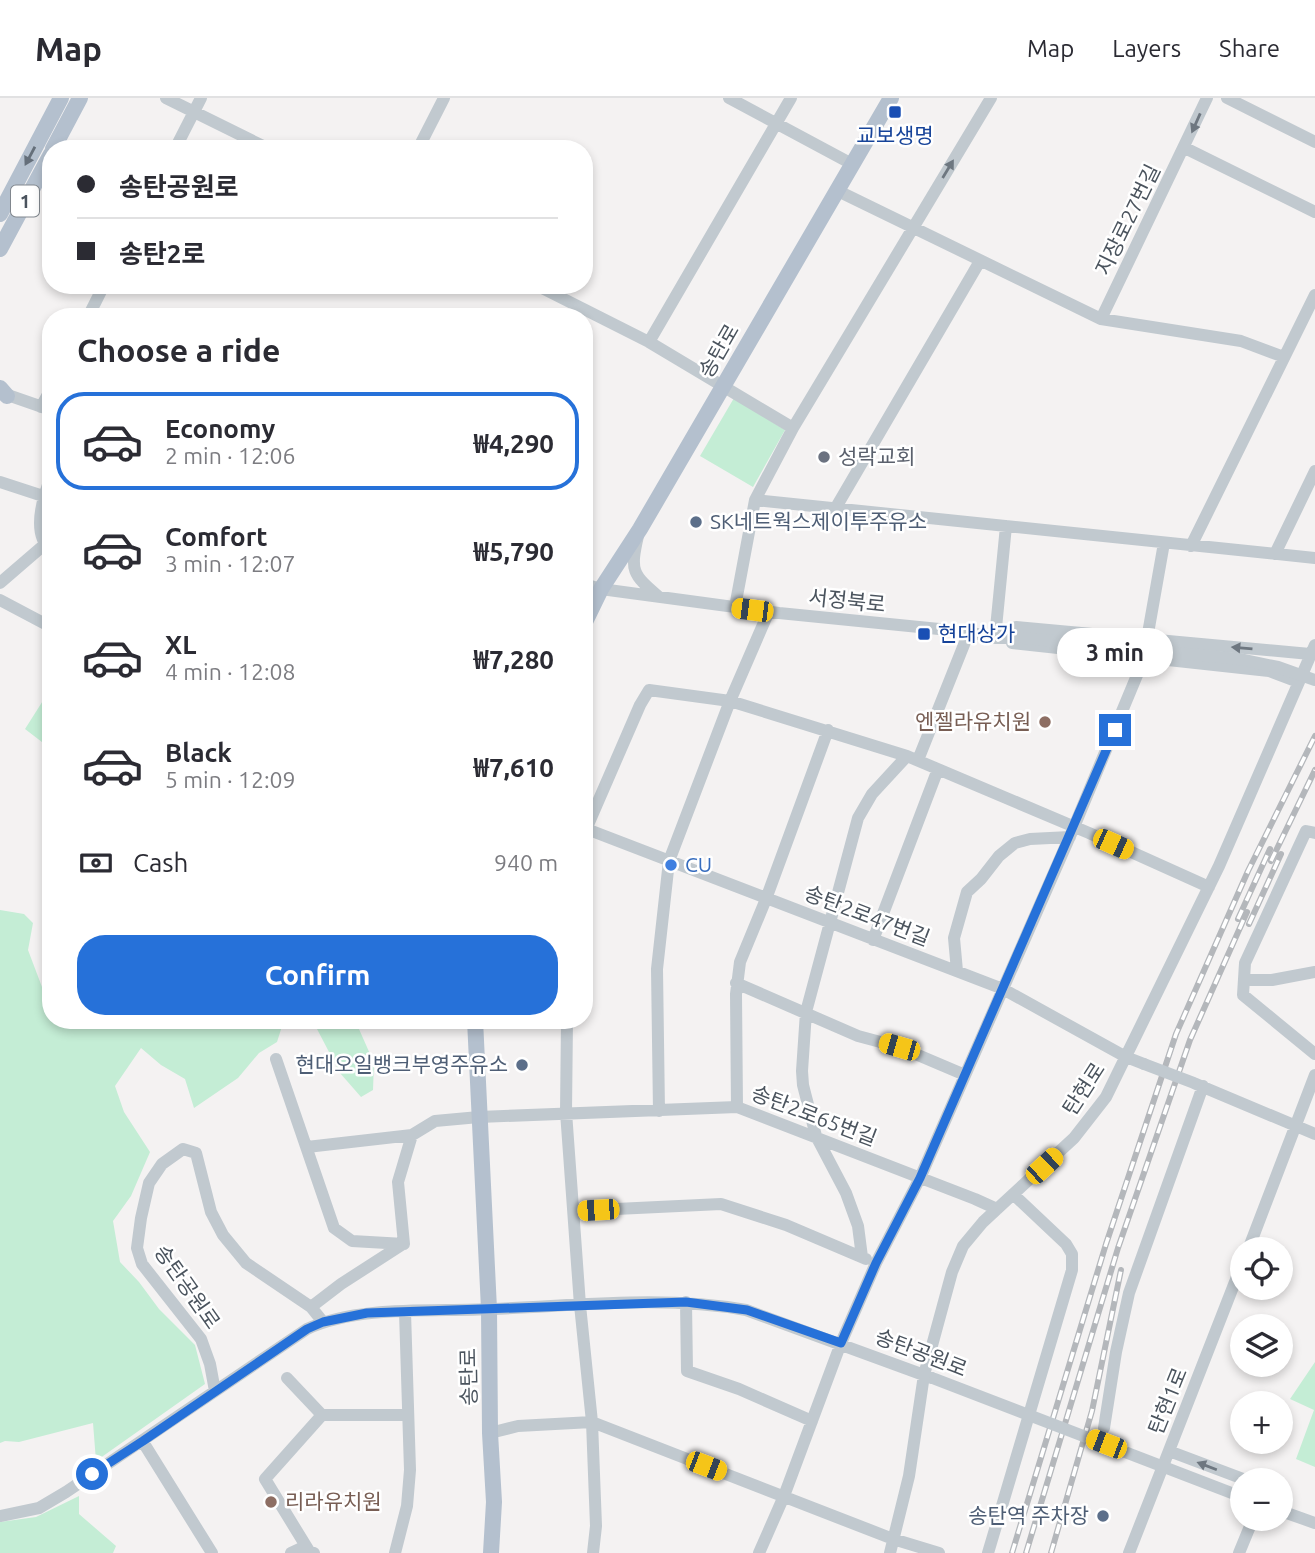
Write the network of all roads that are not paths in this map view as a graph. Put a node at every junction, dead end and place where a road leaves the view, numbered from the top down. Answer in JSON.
{"nodes":[{"id":1,"x":61,"y":98,"type":"edge"},
{"id":2,"x":80,"y":98,"type":"edge"},
{"id":3,"x":166,"y":98,"type":"edge"},
{"id":4,"x":201,"y":98,"type":"edge"},
{"id":5,"x":444,"y":98,"type":"edge"},
{"id":6,"x":729,"y":98,"type":"edge"},
{"id":7,"x":791,"y":98,"type":"edge"},
{"id":8,"x":891,"y":98,"type":"edge"},
{"id":9,"x":991,"y":98,"type":"edge"},
{"id":10,"x":1207,"y":98,"type":"edge"},
{"id":11,"x":1227,"y":98,"type":"edge"},
{"id":12,"x":1248,"y":102,"type":"edge"},
{"id":13,"x":194,"y":111,"type":"junction"},
{"id":14,"x":777,"y":122,"type":"junction"},
{"id":15,"x":58,"y":140,"type":"edge"},
{"id":16,"x":180,"y":140,"type":"edge"},
{"id":17,"x":252,"y":140,"type":"edge"},
{"id":18,"x":423,"y":140,"type":"edge"},
{"id":19,"x":1315,"y":142,"type":"edge"},
{"id":20,"x":1185,"y":148,"type":"junction"},
{"id":21,"x":852,"y":164,"type":"junction"},
{"id":22,"x":42,"y":170,"type":"edge"},
{"id":23,"x":836,"y":190,"type":"junction"},
{"id":24,"x":1315,"y":212,"type":"edge"},
{"id":25,"x":0,"y":214,"type":"edge"},
{"id":26,"x":913,"y":228,"type":"junction"},
{"id":27,"x":0,"y":249,"type":"edge"},
{"id":28,"x":981,"y":261,"type":"junction"},
{"id":29,"x":554,"y":294,"type":"edge"},
{"id":30,"x":1315,"y":295,"type":"edge"},
{"id":31,"x":582,"y":308,"type":"edge"},
{"id":32,"x":593,"y":314,"type":"edge"},
{"id":33,"x":1101,"y":319,"type":"junction"},
{"id":34,"x":649,"y":342,"type":"junction"},
{"id":35,"x":1284,"y":357,"type":"junction"},
{"id":36,"x":723,"y":385,"type":"junction"},
{"id":37,"x":2,"y":392,"type":"edge"},
{"id":38,"x":42,"y":407,"type":"edge"},
{"id":39,"x":793,"y":428,"type":"junction"},
{"id":40,"x":1315,"y":471,"type":"edge"},
{"id":41,"x":0,"y":482,"type":"edge"},
{"id":42,"x":42,"y":496,"type":"edge"},
{"id":43,"x":755,"y":500,"type":"junction"},
{"id":44,"x":42,"y":509,"type":"edge"},
{"id":45,"x":835,"y":509,"type":"junction"},
{"id":46,"x":1006,"y":526,"type":"junction"},
{"id":47,"x":640,"y":529,"type":"junction"},
{"id":48,"x":42,"y":539,"type":"edge"},
{"id":49,"x":1164,"y":543,"type":"junction"},
{"id":50,"x":1191,"y":546,"type":"junction"},
{"id":51,"x":42,"y":552,"type":"edge"},
{"id":52,"x":1275,"y":554,"type":"junction"},
{"id":53,"x":1315,"y":558,"type":"edge"},
{"id":54,"x":0,"y":583,"type":"edge"},
{"id":55,"x":593,"y":587,"type":"edge"},
{"id":56,"x":601,"y":589,"type":"junction"},
{"id":57,"x":660,"y":597,"type":"junction"},
{"id":58,"x":0,"y":600,"type":"edge"},
{"id":59,"x":593,"y":605,"type":"edge"},
{"id":60,"x":735,"y":607,"type":"junction"},
{"id":61,"x":769,"y":611,"type":"junction"},
{"id":62,"x":42,"y":622,"type":"edge"},
{"id":63,"x":969,"y":632,"type":"junction"},
{"id":64,"x":995,"y":638,"type":"junction"},
{"id":65,"x":1147,"y":639,"type":"junction"},
{"id":66,"x":1312,"y":649,"type":"edge"},
{"id":67,"x":1145,"y":656,"type":"junction"},
{"id":68,"x":1269,"y":671,"type":"junction"},
{"id":69,"x":1315,"y":680,"type":"edge"},
{"id":70,"x":1298,"y":682,"type":"junction"},
{"id":71,"x":730,"y":701,"type":"junction"},
{"id":72,"x":1288,"y":706,"type":"junction"},
{"id":73,"x":828,"y":730,"type":"junction"},
{"id":74,"x":912,"y":758,"type":"junction"},
{"id":75,"x":938,"y":769,"type":"junction"},
{"id":76,"x":593,"y":810,"type":"edge"},
{"id":77,"x":593,"y":831,"type":"edge"},
{"id":78,"x":1072,"y":832,"type":"junction"},
{"id":79,"x":1315,"y":833,"type":"edge"},
{"id":80,"x":669,"y":861,"type":"junction"},
{"id":81,"x":1209,"y":887,"type":"junction"},
{"id":82,"x":766,"y":898,"type":"junction"},
{"id":83,"x":830,"y":924,"type":"junction"},
{"id":84,"x":873,"y":940,"type":"junction"},
{"id":85,"x":957,"y":971,"type":"junction"},
{"id":86,"x":1315,"y":972,"type":"edge"},
{"id":87,"x":1244,"y":980,"type":"junction"},
{"id":88,"x":736,"y":983,"type":"junction"},
{"id":89,"x":1003,"y":989,"type":"junction"},
{"id":90,"x":807,"y":1012,"type":"junction"},
{"id":91,"x":475,"y":1029,"type":"edge"},
{"id":92,"x":567,"y":1029,"type":"edge"},
{"id":93,"x":1315,"y":1054,"type":"edge"},
{"id":94,"x":1126,"y":1058,"type":"junction"},
{"id":95,"x":276,"y":1059,"type":"dead end"},
{"id":96,"x":965,"y":1075,"type":"junction"},
{"id":97,"x":1315,"y":1076,"type":"edge"},
{"id":98,"x":1198,"y":1085,"type":"junction"},
{"id":99,"x":737,"y":1107,"type":"junction"},
{"id":100,"x":659,"y":1111,"type":"junction"},
{"id":101,"x":566,"y":1112,"type":"junction"},
{"id":102,"x":479,"y":1117,"type":"junction"},
{"id":103,"x":1297,"y":1126,"type":"junction"},
{"id":104,"x":1315,"y":1134,"type":"edge"},
{"id":105,"x":412,"y":1135,"type":"junction"},
{"id":106,"x":816,"y":1136,"type":"junction"},
{"id":107,"x":307,"y":1147,"type":"junction"},
{"id":108,"x":920,"y":1178,"type":"junction"},
{"id":109,"x":1013,"y":1194,"type":"junction"},
{"id":110,"x":997,"y":1209,"type":"junction"},
{"id":111,"x":574,"y":1211,"type":"junction"},
{"id":112,"x":1253,"y":1237,"type":"edge"},
{"id":113,"x":404,"y":1244,"type":"junction"},
{"id":114,"x":862,"y":1257,"type":"junction"},
{"id":115,"x":876,"y":1263,"type":"junction"},
{"id":116,"x":1230,"y":1295,"type":"edge"},
{"id":117,"x":686,"y":1302,"type":"junction"},
{"id":118,"x":580,"y":1305,"type":"junction"},
{"id":119,"x":311,"y":1307,"type":"junction"},
{"id":120,"x":489,"y":1309,"type":"junction"},
{"id":121,"x":405,"y":1312,"type":"junction"},
{"id":122,"x":323,"y":1322,"type":"junction"},
{"id":123,"x":841,"y":1343,"type":"junction"},
{"id":124,"x":930,"y":1377,"type":"junction"},
{"id":125,"x":287,"y":1378,"type":"dead end"},
{"id":126,"x":215,"y":1391,"type":"junction"},
{"id":127,"x":408,"y":1415,"type":"junction"},
{"id":128,"x":322,"y":1416,"type":"junction"},
{"id":129,"x":812,"y":1421,"type":"junction"},
{"id":130,"x":592,"y":1422,"type":"junction"},
{"id":131,"x":1104,"y":1428,"type":"dead end"},
{"id":132,"x":490,"y":1433,"type":"junction"},
{"id":133,"x":143,"y":1441,"type":"junction"},
{"id":134,"x":1169,"y":1451,"type":"junction"},
{"id":135,"x":1230,"y":1474,"type":"edge"},
{"id":136,"x":1230,"y":1492,"type":"edge"},
{"id":137,"x":784,"y":1496,"type":"junction"},
{"id":138,"x":1293,"y":1515,"type":"edge"},
{"id":139,"x":0,"y":1516,"type":"edge"},
{"id":140,"x":1315,"y":1523,"type":"edge"},
{"id":141,"x":1247,"y":1531,"type":"edge"},
{"id":142,"x":893,"y":1539,"type":"junction"},
{"id":143,"x":309,"y":1550,"type":"edge"},
{"id":144,"x":1131,"y":1550,"type":"edge"},
{"id":145,"x":212,"y":1553,"type":"edge"},
{"id":146,"x":292,"y":1553,"type":"edge"},
{"id":147,"x":395,"y":1553,"type":"edge"},
{"id":148,"x":491,"y":1553,"type":"edge"},
{"id":149,"x":593,"y":1553,"type":"edge"},
{"id":150,"x":760,"y":1553,"type":"edge"},
{"id":151,"x":890,"y":1553,"type":"edge"},
{"id":152,"x":939,"y":1553,"type":"edge"},
{"id":153,"x":988,"y":1553,"type":"edge"},
{"id":154,"x":1239,"y":1553,"type":"edge"}],
"edges":[{"from":1,"to":25,"type":"main road","number":"1","one_way":true},
{"from":2,"to":15,"type":"main road"},
{"from":3,"to":13,"type":"street"},
{"from":4,"to":13,"type":"street"},
{"from":5,"to":18,"type":"street"},
{"from":6,"to":14,"type":"street"},
{"from":7,"to":14,"type":"street"},
{"from":8,"to":21,"type":"main road","name":"송탄로"},
{"from":26,"to":9,"type":"street","one_way":true},
{"from":10,"to":20,"type":"street","one_way":true},
{"from":11,"to":12,"type":"street"},
{"from":12,"to":19,"type":"street"},
{"from":13,"to":16,"type":"street"},
{"from":13,"to":17,"type":"street"},
{"from":14,"to":21,"type":"street"},
{"from":14,"to":34,"type":"street"},
{"from":20,"to":24,"type":"street","name":"지장로27번길"},
{"from":20,"to":33,"type":"street","name":"지장로27번길"},
{"from":21,"to":23,"type":"main road","name":"송탄로"},
{"from":22,"to":27,"type":"main road","number":"1"},
{"from":23,"to":26,"type":"street"},
{"from":23,"to":36,"type":"main road","name":"송탄로"},
{"from":26,"to":28,"type":"street"},
{"from":26,"to":39,"type":"street"},
{"from":28,"to":33,"type":"street"},
{"from":28,"to":45,"type":"street"},
{"from":29,"to":31,"type":"street"},
{"from":30,"to":35,"type":"street"},
{"from":32,"to":34,"type":"street"},
{"from":33,"to":35,"type":"street"},
{"from":34,"to":36,"type":"street"},
{"from":35,"to":50,"type":"street"},
{"from":36,"to":39,"type":"street"},
{"from":36,"to":47,"type":"main road","name":"송탄로"},
{"from":37,"to":38,"type":"street"},
{"from":39,"to":43,"type":"street"},
{"from":40,"to":52,"type":"street"},
{"from":41,"to":42,"type":"street"},
{"from":43,"to":45,"type":"street"},
{"from":43,"to":60,"type":"street"},
{"from":44,"to":48,"type":"street"},
{"from":45,"to":46,"type":"street"},
{"from":46,"to":49,"type":"street"},
{"from":46,"to":64,"type":"street"},
{"from":47,"to":56,"type":"main road","name":"송탄로"},
{"from":47,"to":57,"type":"street"},
{"from":49,"to":50,"type":"street"},
{"from":49,"to":65,"type":"street"},
{"from":50,"to":52,"type":"street"},
{"from":51,"to":54,"type":"street"},
{"from":52,"to":53,"type":"street"},
{"from":55,"to":56,"type":"street","name":"서정북로"},
{"from":56,"to":57,"type":"street","name":"서정북로"},
{"from":56,"to":59,"type":"main road","name":"송탄로"},
{"from":57,"to":60,"type":"street","name":"서정북로"},
{"from":58,"to":62,"type":"street"},
{"from":60,"to":61,"type":"street","name":"서정북로"},
{"from":61,"to":63,"type":"street","name":"서정북로"},
{"from":61,"to":71,"type":"street"},
{"from":63,"to":64,"type":"street","name":"서정북로"},
{"from":63,"to":74,"type":"street"},
{"from":64,"to":65,"type":"street"},
{"from":64,"to":67,"type":"street"},
{"from":64,"to":69,"type":"street","name":"서정북로","bridge":true},
{"from":66,"to":65,"type":"street","one_way":true},
{"from":66,"to":70,"type":"street","name":"탄현로"},
{"from":67,"to":68,"type":"street"},
{"from":67,"to":78,"type":"street"},
{"from":68,"to":70,"type":"street"},
{"from":68,"to":72,"type":"street"},
{"from":70,"to":72,"type":"street","name":"탄현로"},
{"from":71,"to":73,"type":"street"},
{"from":71,"to":76,"type":"street"},
{"from":71,"to":80,"type":"street"},
{"from":72,"to":81,"type":"street","name":"탄현로"},
{"from":73,"to":74,"type":"street"},
{"from":73,"to":82,"type":"street"},
{"from":74,"to":75,"type":"street"},
{"from":74,"to":83,"type":"street"},
{"from":75,"to":78,"type":"street"},
{"from":75,"to":84,"type":"street"},
{"from":77,"to":80,"type":"street","name":"송탄2로47번길"},
{"from":78,"to":81,"type":"street"},
{"from":78,"to":85,"type":"street"},
{"from":78,"to":89,"type":"street"},
{"from":79,"to":87,"type":"street"},
{"from":80,"to":82,"type":"street","name":"송탄2로47번길"},
{"from":80,"to":100,"type":"street"},
{"from":81,"to":94,"type":"street","name":"탄현로"},
{"from":82,"to":83,"type":"street","name":"송탄2로47번길"},
{"from":82,"to":88,"type":"street"},
{"from":83,"to":84,"type":"street","name":"송탄2로47번길"},
{"from":83,"to":90,"type":"street"},
{"from":84,"to":85,"type":"street","name":"송탄2로47번길"},
{"from":85,"to":89,"type":"street","name":"송탄2로47번길"},
{"from":86,"to":87,"type":"street"},
{"from":87,"to":93,"type":"street"},
{"from":88,"to":90,"type":"street"},
{"from":88,"to":99,"type":"street"},
{"from":89,"to":94,"type":"street","name":"송탄2로47번길"},
{"from":89,"to":96,"type":"street"},
{"from":90,"to":96,"type":"street"},
{"from":90,"to":106,"type":"street"},
{"from":91,"to":102,"type":"main road","name":"송탄로"},
{"from":92,"to":101,"type":"street"},
{"from":94,"to":98,"type":"street","name":"송탄2로47번길","bridge":true},
{"from":94,"to":109,"type":"street","name":"탄현로"},
{"from":95,"to":107,"type":"street"},
{"from":96,"to":108,"type":"street"},
{"from":97,"to":103,"type":"street"},
{"from":98,"to":103,"type":"street","name":"송탄2로47번길"},
{"from":98,"to":131,"type":"street"},
{"from":99,"to":100,"type":"street","name":"송탄2로65번길"},
{"from":99,"to":106,"type":"street","name":"송탄2로65번길"},
{"from":100,"to":101,"type":"street","name":"송탄2로65번길"},
{"from":101,"to":102,"type":"street","name":"송탄2로65번길"},
{"from":101,"to":111,"type":"street"},
{"from":102,"to":105,"type":"street"},
{"from":102,"to":120,"type":"main road","name":"송탄로"},
{"from":103,"to":104,"type":"street","name":"송탄2로47번길"},
{"from":103,"to":112,"type":"street"},
{"from":105,"to":107,"type":"street"},
{"from":105,"to":113,"type":"street"},
{"from":106,"to":108,"type":"street","name":"송탄2로65번길"},
{"from":106,"to":114,"type":"street"},
{"from":107,"to":113,"type":"street"},
{"from":108,"to":110,"type":"street","name":"송탄2로65번길"},
{"from":108,"to":115,"type":"street"},
{"from":109,"to":110,"type":"street","name":"탄현로"},
{"from":109,"to":153,"type":"street"},
{"from":110,"to":124,"type":"street","name":"탄현로"},
{"from":111,"to":114,"type":"street"},
{"from":111,"to":118,"type":"street"},
{"from":113,"to":119,"type":"street"},
{"from":114,"to":115,"type":"street"},
{"from":115,"to":123,"type":"street"},
{"from":116,"to":134,"type":"street","name":"탄현1로"},
{"from":117,"to":118,"type":"street","name":"송탄공원로"},
{"from":117,"to":123,"type":"street","name":"송탄공원로"},
{"from":117,"to":129,"type":"street"},
{"from":118,"to":120,"type":"street","name":"송탄공원로"},
{"from":118,"to":130,"type":"street"},
{"from":119,"to":122,"type":"street"},
{"from":119,"to":126,"type":"street","name":"송탄공원로"},
{"from":120,"to":121,"type":"street","name":"송탄공원로"},
{"from":120,"to":132,"type":"main road","name":"송탄로"},
{"from":121,"to":122,"type":"street","name":"송탄공원로"},
{"from":121,"to":127,"type":"street"},
{"from":122,"to":126,"type":"street","name":"송탄공원로"},
{"from":123,"to":124,"type":"street","name":"송탄공원로"},
{"from":123,"to":129,"type":"street"},
{"from":124,"to":136,"type":"street","name":"송탄공원로","bridge":true},
{"from":124,"to":142,"type":"street","name":"탄현로"},
{"from":125,"to":128,"type":"street"},
{"from":126,"to":133,"type":"street","name":"송탄공원로"},
{"from":127,"to":128,"type":"street"},
{"from":127,"to":147,"type":"street"},
{"from":128,"to":143,"type":"street"},
{"from":129,"to":137,"type":"street"},
{"from":130,"to":132,"type":"street"},
{"from":130,"to":137,"type":"street"},
{"from":130,"to":149,"type":"street"},
{"from":132,"to":148,"type":"main road","name":"송탄로"},
{"from":133,"to":139,"type":"street","name":"송탄공원로"},
{"from":133,"to":145,"type":"street"},
{"from":135,"to":134,"type":"street","one_way":true},
{"from":134,"to":144,"type":"street","name":"탄현1로"},
{"from":137,"to":142,"type":"street"},
{"from":137,"to":150,"type":"street"},
{"from":138,"to":140,"type":"street"},
{"from":141,"to":154,"type":"street"},
{"from":142,"to":151,"type":"street","name":"탄현로"},
{"from":142,"to":152,"type":"street"},
{"from":143,"to":146,"type":"street"}]}
